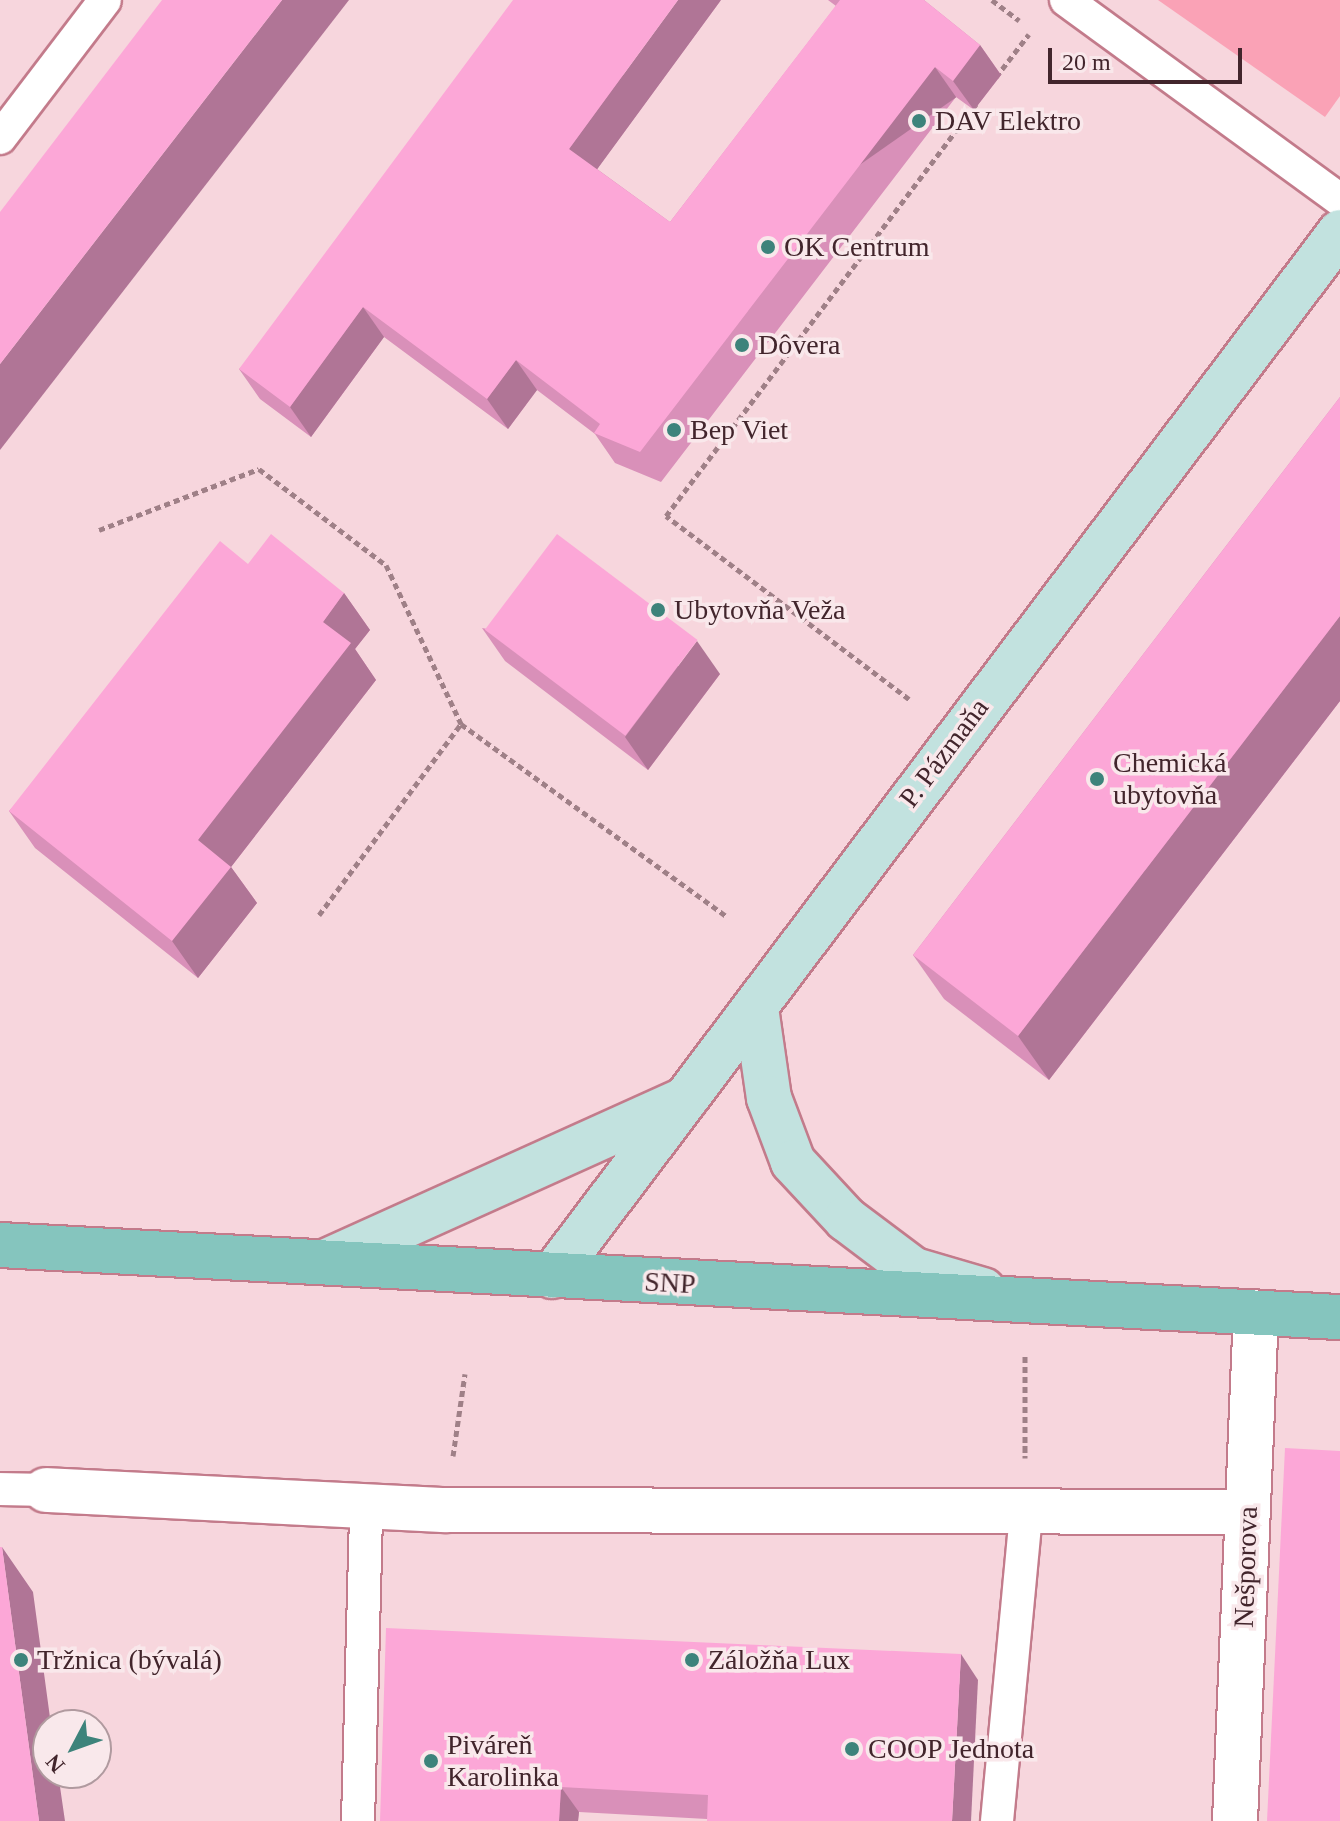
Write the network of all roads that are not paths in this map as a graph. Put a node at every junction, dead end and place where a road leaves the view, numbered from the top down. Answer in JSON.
{"nodes":[{"id":1,"x":105,"y":0,"type":"edge"},
{"id":2,"x":1066,"y":0,"type":"edge"},
{"id":3,"x":0,"y":138,"type":"edge"},
{"id":4,"x":1340,"y":200,"type":"edge"},
{"id":5,"x":1340,"y":232,"type":"edge"},
{"id":6,"x":756,"y":1008,"type":"junction"},
{"id":7,"x":690,"y":1096,"type":"junction"},
{"id":8,"x":0,"y":1245,"type":"edge"},
{"id":9,"x":327,"y":1261,"type":"junction"},
{"id":10,"x":552,"y":1276,"type":"junction"},
{"id":11,"x":1026,"y":1302,"type":"junction"},
{"id":12,"x":1256,"y":1312,"type":"junction"},
{"id":13,"x":1340,"y":1317,"type":"edge"},
{"id":14,"x":0,"y":1489,"type":"edge"},
{"id":15,"x":46,"y":1490,"type":"joint"},
{"id":16,"x":366,"y":1506,"type":"junction"},
{"id":17,"x":1248,"y":1512,"type":"junction"},
{"id":18,"x":1026,"y":1515,"type":"junction"},
{"id":19,"x":358,"y":1821,"type":"edge"},
{"id":20,"x":997,"y":1821,"type":"edge"},
{"id":21,"x":1235,"y":1821,"type":"edge"}],
"edges":[{"from":1,"to":3,"type":"lane"},
{"from":2,"to":4,"type":"lane"},
{"from":5,"to":6,"type":"main road","name":"P. Pázmaňa"},
{"from":6,"to":7,"type":"main road","name":"P. Pázmaňa"},
{"from":6,"to":11,"type":"main road"},
{"from":7,"to":9,"type":"main road"},
{"from":7,"to":10,"type":"main road","name":"P. Pázmaňa"},
{"from":8,"to":9,"type":"main road","name":"SNP"},
{"from":9,"to":10,"type":"main road","name":"SNP"},
{"from":10,"to":11,"type":"main road","name":"SNP"},
{"from":11,"to":12,"type":"main road","name":"SNP"},
{"from":12,"to":13,"type":"main road","name":"SNP"},
{"from":12,"to":17,"type":"street","name":"Nešporova"},
{"from":14,"to":15,"type":"lane"},
{"from":15,"to":16,"type":"street"},
{"from":16,"to":18,"type":"street"},
{"from":16,"to":19,"type":"lane"},
{"from":17,"to":18,"type":"street"},
{"from":17,"to":21,"type":"street","name":"Nešporova"},
{"from":18,"to":20,"type":"lane"}]}
